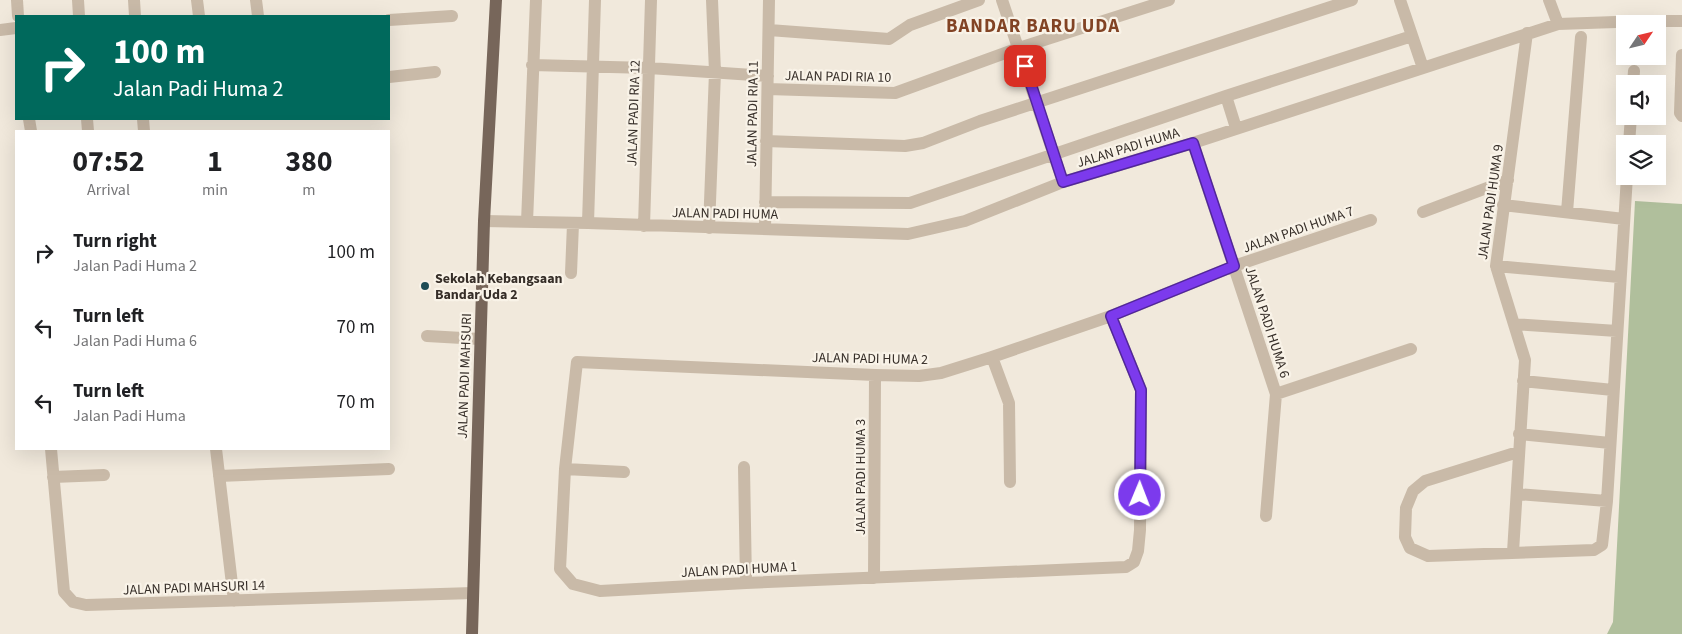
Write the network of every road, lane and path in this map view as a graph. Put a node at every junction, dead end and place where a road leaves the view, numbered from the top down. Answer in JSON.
{"nodes":[{"id":1,"x":17,"y":0,"type":"edge"},
{"id":2,"x":78,"y":0,"type":"edge"},
{"id":3,"x":134,"y":0,"type":"edge"},
{"id":4,"x":197,"y":0,"type":"edge"},
{"id":5,"x":256,"y":0,"type":"edge"},
{"id":6,"x":496,"y":0,"type":"edge"},
{"id":7,"x":536,"y":0,"type":"edge"},
{"id":8,"x":595,"y":0,"type":"edge"},
{"id":9,"x":651,"y":0,"type":"edge"},
{"id":10,"x":712,"y":0,"type":"edge"},
{"id":11,"x":768,"y":0,"type":"edge"},
{"id":12,"x":979,"y":0,"type":"edge"},
{"id":13,"x":1002,"y":0,"type":"edge"},
{"id":14,"x":1169,"y":0,"type":"edge"},
{"id":15,"x":1352,"y":0,"type":"edge"},
{"id":16,"x":1400,"y":0,"type":"edge"},
{"id":17,"x":1549,"y":0,"type":"edge"},
{"id":18,"x":1560,"y":0,"type":"edge"},
{"id":19,"x":18,"y":15,"type":"edge"},
{"id":20,"x":79,"y":15,"type":"edge"},
{"id":21,"x":135,"y":15,"type":"edge"},
{"id":22,"x":199,"y":15,"type":"edge"},
{"id":23,"x":258,"y":15,"type":"edge"},
{"id":24,"x":452,"y":16,"type":"dead end"},
{"id":25,"x":390,"y":20,"type":"edge"},
{"id":26,"x":1682,"y":21,"type":"edge"},
{"id":27,"x":1558,"y":24,"type":"junction"},
{"id":28,"x":15,"y":28,"type":"edge"},
{"id":29,"x":0,"y":30,"type":"edge"},
{"id":30,"x":769,"y":30,"type":"junction"},
{"id":31,"x":1527,"y":33,"type":"junction"},
{"id":32,"x":1412,"y":36,"type":"junction"},
{"id":33,"x":1581,"y":38,"type":"dead end"},
{"id":34,"x":1019,"y":48,"type":"junction"},
{"id":35,"x":1682,"y":55,"type":"edge"},
{"id":36,"x":532,"y":65,"type":"junction"},
{"id":37,"x":593,"y":67,"type":"junction"},
{"id":38,"x":650,"y":68,"type":"junction"},
{"id":39,"x":1423,"y":68,"type":"junction"},
{"id":40,"x":435,"y":72,"type":"dead end"},
{"id":41,"x":715,"y":72,"type":"junction"},
{"id":42,"x":768,"y":76,"type":"junction"},
{"id":43,"x":390,"y":77,"type":"edge"},
{"id":44,"x":768,"y":89,"type":"junction"},
{"id":45,"x":1226,"y":96,"type":"junction"},
{"id":46,"x":1036,"y":102,"type":"junction"},
{"id":47,"x":1682,"y":116,"type":"edge"},
{"id":48,"x":1236,"y":128,"type":"junction"},
{"id":49,"x":766,"y":141,"type":"junction"},
{"id":50,"x":1193,"y":143,"type":"junction"},
{"id":51,"x":1054,"y":154,"type":"junction"},
{"id":52,"x":1508,"y":180,"type":"junction"},
{"id":53,"x":1063,"y":182,"type":"junction"},
{"id":54,"x":1626,"y":185,"type":"edge"},
{"id":55,"x":766,"y":202,"type":"junction"},
{"id":56,"x":1503,"y":205,"type":"junction"},
{"id":57,"x":1423,"y":212,"type":"dead end"},
{"id":58,"x":1567,"y":212,"type":"junction"},
{"id":59,"x":1624,"y":219,"type":"junction"},
{"id":60,"x":1371,"y":220,"type":"dead end"},
{"id":61,"x":484,"y":221,"type":"junction"},
{"id":62,"x":527,"y":222,"type":"junction"},
{"id":63,"x":588,"y":223,"type":"junction"},
{"id":64,"x":573,"y":224,"type":"junction"},
{"id":65,"x":644,"y":226,"type":"junction"},
{"id":66,"x":709,"y":228,"type":"junction"},
{"id":67,"x":765,"y":229,"type":"junction"},
{"id":68,"x":1234,"y":266,"type":"junction"},
{"id":69,"x":1496,"y":266,"type":"junction"},
{"id":70,"x":571,"y":273,"type":"dead end"},
{"id":71,"x":1620,"y":277,"type":"junction"},
{"id":72,"x":1111,"y":316,"type":"junction"},
{"id":73,"x":1514,"y":324,"type":"junction"},
{"id":74,"x":1617,"y":332,"type":"junction"},
{"id":75,"x":427,"y":336,"type":"dead end"},
{"id":76,"x":480,"y":339,"type":"junction"},
{"id":77,"x":1411,"y":349,"type":"dead end"},
{"id":78,"x":992,"y":357,"type":"junction"},
{"id":79,"x":577,"y":362,"type":"joint"},
{"id":80,"x":875,"y":375,"type":"junction"},
{"id":81,"x":1523,"y":381,"type":"junction"},
{"id":82,"x":1613,"y":390,"type":"junction"},
{"id":83,"x":1276,"y":394,"type":"junction"},
{"id":84,"x":1519,"y":434,"type":"junction"},
{"id":85,"x":1610,"y":443,"type":"junction"},
{"id":86,"x":51,"y":450,"type":"edge"},
{"id":87,"x":216,"y":450,"type":"edge"},
{"id":88,"x":1518,"y":452,"type":"junction"},
{"id":89,"x":744,"y":467,"type":"dead end"},
{"id":90,"x":388,"y":469,"type":"dead end"},
{"id":91,"x":565,"y":470,"type":"junction"},
{"id":92,"x":624,"y":472,"type":"dead end"},
{"id":93,"x":104,"y":475,"type":"dead end"},
{"id":94,"x":219,"y":476,"type":"junction"},
{"id":95,"x":53,"y":477,"type":"junction"},
{"id":96,"x":1010,"y":482,"type":"dead end"},
{"id":97,"x":1517,"y":494,"type":"junction"},
{"id":98,"x":1607,"y":501,"type":"junction"},
{"id":99,"x":1266,"y":516,"type":"dead end"},
{"id":100,"x":1513,"y":552,"type":"junction"},
{"id":101,"x":874,"y":578,"type":"junction"},
{"id":102,"x":746,"y":583,"type":"junction"},
{"id":103,"x":473,"y":593,"type":"junction"},
{"id":104,"x":234,"y":601,"type":"junction"},
{"id":105,"x":472,"y":634,"type":"edge"}],
"edges":[{"from":1,"to":19,"type":"street"},
{"from":2,"to":20,"type":"street"},
{"from":3,"to":21,"type":"street"},
{"from":4,"to":22,"type":"street"},
{"from":5,"to":23,"type":"street"},
{"from":6,"to":61,"type":"main road","name":"JALAN PADI MAHSURI"},
{"from":7,"to":36,"type":"street"},
{"from":8,"to":37,"type":"street"},
{"from":9,"to":38,"type":"street","name":"JALAN PADI RIA 12"},
{"from":10,"to":41,"type":"street"},
{"from":11,"to":30,"type":"street","name":"JALAN PADI RIA 11"},
{"from":12,"to":30,"type":"street"},
{"from":13,"to":34,"type":"street"},
{"from":14,"to":34,"type":"street","name":"JALAN PADI RIA 10"},
{"from":15,"to":46,"type":"street"},
{"from":16,"to":32,"type":"street"},
{"from":17,"to":27,"type":"street"},
{"from":18,"to":27,"type":"street"},
{"from":24,"to":25,"type":"street"},
{"from":26,"to":27,"type":"street","name":"JALAN PADI HUMA"},
{"from":27,"to":31,"type":"street","name":"JALAN PADI HUMA"},
{"from":28,"to":29,"type":"street"},
{"from":30,"to":42,"type":"street","name":"JALAN PADI RIA 11"},
{"from":31,"to":39,"type":"street","name":"JALAN PADI HUMA"},
{"from":31,"to":52,"type":"street","name":"JALAN PADI HUMA 9"},
{"from":32,"to":39,"type":"street"},
{"from":32,"to":45,"type":"street","name":"JALAN PADI HUMA"},
{"from":33,"to":58,"type":"street"},
{"from":34,"to":44,"type":"street","name":"JALAN PADI RIA 10"},
{"from":34,"to":46,"type":"street"},
{"from":35,"to":47,"type":"street"},
{"from":36,"to":37,"type":"street"},
{"from":36,"to":62,"type":"street"},
{"from":37,"to":38,"type":"street"},
{"from":37,"to":63,"type":"street"},
{"from":38,"to":41,"type":"street"},
{"from":38,"to":65,"type":"street","name":"JALAN PADI RIA 12"},
{"from":39,"to":48,"type":"street","name":"JALAN PADI HUMA"},
{"from":40,"to":43,"type":"street"},
{"from":41,"to":42,"type":"street"},
{"from":41,"to":66,"type":"street"},
{"from":42,"to":44,"type":"street","name":"JALAN PADI RIA 11"},
{"from":44,"to":49,"type":"street","name":"JALAN PADI RIA 11"},
{"from":45,"to":48,"type":"street"},
{"from":45,"to":51,"type":"street","name":"JALAN PADI HUMA"},
{"from":46,"to":49,"type":"street"},
{"from":46,"to":51,"type":"street"},
{"from":48,"to":50,"type":"street","name":"JALAN PADI HUMA"},
{"from":49,"to":55,"type":"street","name":"JALAN PADI RIA 11"},
{"from":50,"to":53,"type":"street","name":"JALAN PADI HUMA"},
{"from":50,"to":68,"type":"street","name":"JALAN PADI HUMA 6"},
{"from":51,"to":53,"type":"street"},
{"from":51,"to":55,"type":"street","name":"JALAN PADI HUMA"},
{"from":52,"to":56,"type":"street","name":"JALAN PADI HUMA 9"},
{"from":52,"to":57,"type":"street"},
{"from":53,"to":67,"type":"street","name":"JALAN PADI HUMA"},
{"from":54,"to":59,"type":"street"},
{"from":55,"to":67,"type":"street","name":"JALAN PADI RIA 11"},
{"from":56,"to":58,"type":"street"},
{"from":56,"to":69,"type":"street","name":"JALAN PADI HUMA 9"},
{"from":58,"to":59,"type":"street"},
{"from":59,"to":71,"type":"street"},
{"from":60,"to":68,"type":"street","name":"JALAN PADI HUMA 7"},
{"from":61,"to":62,"type":"street","name":"JALAN PADI HUMA"},
{"from":61,"to":76,"type":"main road","name":"JALAN PADI MAHSURI"},
{"from":62,"to":64,"type":"street","name":"JALAN PADI HUMA"},
{"from":63,"to":64,"type":"street","name":"JALAN PADI HUMA"},
{"from":63,"to":65,"type":"street","name":"JALAN PADI HUMA"},
{"from":64,"to":70,"type":"street"},
{"from":65,"to":66,"type":"street","name":"JALAN PADI HUMA"},
{"from":66,"to":67,"type":"street","name":"JALAN PADI HUMA"},
{"from":68,"to":72,"type":"street","name":"JALAN PADI HUMA 2"},
{"from":68,"to":83,"type":"street","name":"JALAN PADI HUMA 6"},
{"from":69,"to":71,"type":"street"},
{"from":69,"to":73,"type":"street","name":"JALAN PADI HUMA 9"},
{"from":71,"to":74,"type":"street"},
{"from":72,"to":78,"type":"street","name":"JALAN PADI HUMA 2"},
{"from":72,"to":101,"type":"street","name":"JALAN PADI HUMA 1"},
{"from":73,"to":74,"type":"street"},
{"from":73,"to":81,"type":"street","name":"JALAN PADI HUMA 9"},
{"from":74,"to":82,"type":"street"},
{"from":75,"to":76,"type":"street"},
{"from":76,"to":103,"type":"main road","name":"JALAN PADI MAHSURI"},
{"from":77,"to":83,"type":"street"},
{"from":78,"to":80,"type":"street","name":"JALAN PADI HUMA 2"},
{"from":78,"to":96,"type":"street"},
{"from":79,"to":80,"type":"street","name":"JALAN PADI HUMA 2"},
{"from":79,"to":91,"type":"street","name":"JALAN PADI HUMA 1"},
{"from":80,"to":101,"type":"street","name":"JALAN PADI HUMA 3"},
{"from":81,"to":82,"type":"street"},
{"from":81,"to":84,"type":"street","name":"JALAN PADI HUMA 9"},
{"from":82,"to":85,"type":"street"},
{"from":83,"to":99,"type":"street","name":"JALAN PADI HUMA 6"},
{"from":84,"to":85,"type":"street"},
{"from":84,"to":88,"type":"street","name":"JALAN PADI HUMA 9"},
{"from":85,"to":98,"type":"street"},
{"from":86,"to":95,"type":"street","name":"JALAN PADI MAHSURI 14"},
{"from":87,"to":94,"type":"street"},
{"from":88,"to":97,"type":"street","name":"JALAN PADI HUMA 9"},
{"from":88,"to":100,"type":"street"},
{"from":89,"to":102,"type":"street"},
{"from":90,"to":94,"type":"street"},
{"from":91,"to":92,"type":"street"},
{"from":91,"to":102,"type":"street","name":"JALAN PADI HUMA 1"},
{"from":93,"to":95,"type":"street"},
{"from":94,"to":104,"type":"street"},
{"from":95,"to":104,"type":"street","name":"JALAN PADI MAHSURI 14"},
{"from":97,"to":98,"type":"street"},
{"from":97,"to":100,"type":"street","name":"JALAN PADI HUMA 9"},
{"from":98,"to":100,"type":"street"},
{"from":101,"to":102,"type":"street","name":"JALAN PADI HUMA 1"},
{"from":103,"to":104,"type":"street","name":"JALAN PADI MAHSURI 14"},
{"from":103,"to":105,"type":"main road","name":"JALAN PADI MAHSURI"}]}
